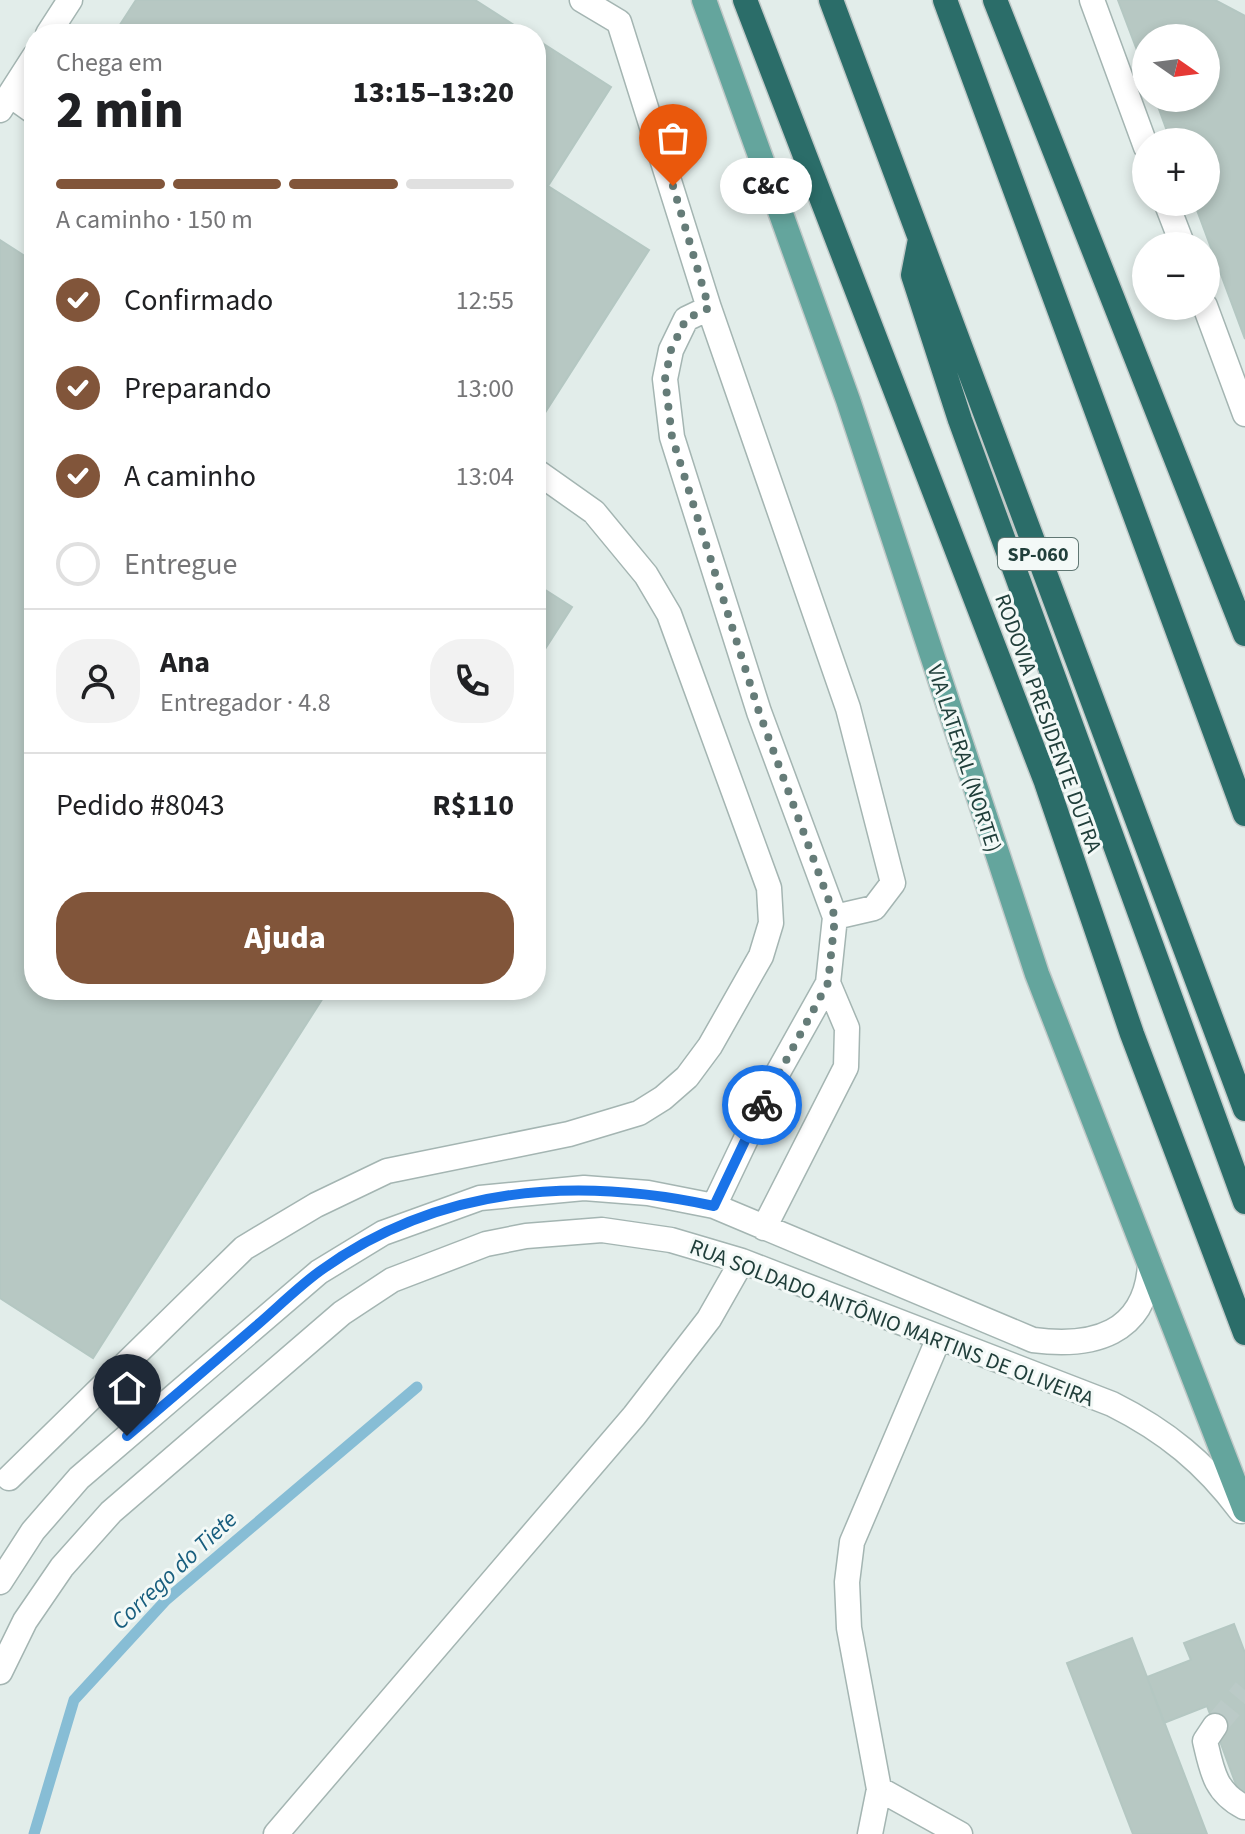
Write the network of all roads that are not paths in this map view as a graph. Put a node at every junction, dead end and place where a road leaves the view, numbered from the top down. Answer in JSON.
{"nodes":[{"id":1,"x":70,"y":0,"type":"edge"},
{"id":2,"x":582,"y":0,"type":"edge"},
{"id":3,"x":704,"y":0,"type":"edge"},
{"id":4,"x":745,"y":0,"type":"edge"},
{"id":5,"x":831,"y":0,"type":"edge"},
{"id":6,"x":945,"y":0,"type":"edge"},
{"id":7,"x":995,"y":0,"type":"edge"},
{"id":8,"x":1092,"y":0,"type":"edge"},
{"id":9,"x":616,"y":11,"type":"edge"},
{"id":10,"x":54,"y":24,"type":"edge"},
{"id":11,"x":24,"y":73,"type":"edge"},
{"id":12,"x":5,"y":102,"type":"edge"},
{"id":13,"x":24,"y":109,"type":"edge"},
{"id":14,"x":1139,"y":128,"type":"edge"},
{"id":15,"x":920,"y":239,"type":"junction"},
{"id":16,"x":709,"y":308,"type":"junction"},
{"id":17,"x":1210,"y":320,"type":"edge"},
{"id":18,"x":1245,"y":414,"type":"edge"},
{"id":19,"x":546,"y":478,"type":"edge"},
{"id":20,"x":1245,"y":634,"type":"edge"},
{"id":21,"x":1245,"y":814,"type":"edge"},
{"id":22,"x":835,"y":917,"type":"junction"},
{"id":23,"x":828,"y":983,"type":"junction"},
{"id":24,"x":1245,"y":1109,"type":"edge"},
{"id":25,"x":1245,"y":1202,"type":"edge"},
{"id":26,"x":714,"y":1206,"type":"junction"},
{"id":27,"x":764,"y":1228,"type":"junction"},
{"id":28,"x":742,"y":1261,"type":"junction"},
{"id":29,"x":1150,"y":1266,"type":"junction"},
{"id":30,"x":1245,"y":1333,"type":"edge"},
{"id":31,"x":938,"y":1340,"type":"junction"},
{"id":32,"x":9,"y":1478,"type":"dead end"},
{"id":33,"x":1245,"y":1513,"type":"edge"},
{"id":34,"x":0,"y":1582,"type":"edge"},
{"id":35,"x":0,"y":1672,"type":"edge"},
{"id":36,"x":1215,"y":1726,"type":"tunnel mouth"},
{"id":37,"x":879,"y":1789,"type":"junction"},
{"id":38,"x":1244,"y":1807,"type":"edge"},
{"id":39,"x":276,"y":1834,"type":"edge"},
{"id":40,"x":870,"y":1834,"type":"edge"},
{"id":41,"x":960,"y":1834,"type":"edge"}],
"edges":[{"from":1,"to":10,"type":"street"},
{"from":2,"to":9,"type":"street"},
{"from":3,"to":29,"type":"main road","name":"VIA LATERAL (NORTE)"},
{"from":4,"to":30,"type":"highway","name":"RODOVIA PRESIDENTE DUTRA","number":"SP-060"},
{"from":5,"to":15,"type":"highway","number":"SP-060"},
{"from":6,"to":21,"type":"highway"},
{"from":7,"to":20,"type":"highway"},
{"from":8,"to":14,"type":"street"},
{"from":9,"to":16,"type":"street"},
{"from":11,"to":12,"type":"street"},
{"from":12,"to":13,"type":"street"},
{"from":15,"to":24,"type":"highway","number":"SP-060"},
{"from":15,"to":25,"type":"highway"},
{"from":16,"to":22,"type":"street"},
{"from":16,"to":22,"type":"street"},
{"from":17,"to":18,"type":"street"},
{"from":19,"to":32,"type":"street"},
{"from":22,"to":23,"type":"street"},
{"from":23,"to":26,"type":"street"},
{"from":23,"to":27,"type":"street"},
{"from":26,"to":27,"type":"street","name":"RUA SOLDADO ANTÔNIO MARTINS DE OLIVEIRA"},
{"from":26,"to":34,"type":"street","name":"RUA SOLDADO ANTÔNIO MARTINS DE OLIVEIRA"},
{"from":27,"to":29,"type":"street","name":"RUA SOLDADO ANTÔNIO MARTINS DE OLIVEIRA"},
{"from":28,"to":31,"type":"street","name":"RUA SOLDADO ANTÔNIO MARTINS DE OLIVEIRA"},
{"from":28,"to":35,"type":"street","name":"RUA SOLDADO ANTÔNIO MARTINS DE OLIVEIRA"},
{"from":28,"to":39,"type":"street"},
{"from":29,"to":33,"type":"main road","name":"VIA LATERAL (NORTE)"},
{"from":31,"to":33,"type":"street","name":"RUA SOLDADO ANTÔNIO MARTINS DE OLIVEIRA"},
{"from":31,"to":37,"type":"street"},
{"from":36,"to":38,"type":"street"},
{"from":37,"to":40,"type":"street"},
{"from":37,"to":41,"type":"street"}]}
